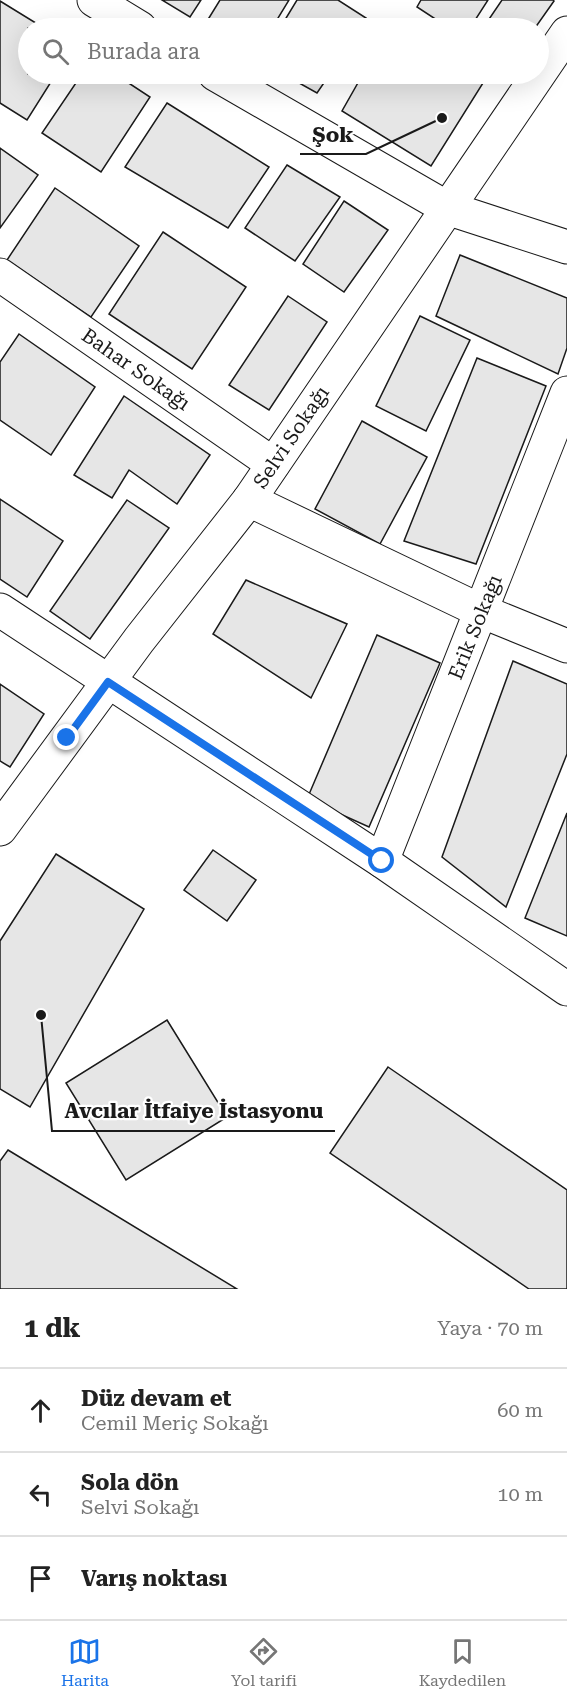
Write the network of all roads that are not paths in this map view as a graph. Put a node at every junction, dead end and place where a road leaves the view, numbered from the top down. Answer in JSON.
{"nodes":[{"id":1,"x":94,"y":0,"type":"edge"},
{"id":2,"x":124,"y":18,"type":"edge"},
{"id":3,"x":567,"y":33,"type":"edge"},
{"id":4,"x":549,"y":59,"type":"edge"},
{"id":5,"x":232,"y":84,"type":"edge"},
{"id":6,"x":532,"y":84,"type":"edge"},
{"id":7,"x":447,"y":208,"type":"junction"},
{"id":8,"x":567,"y":247,"type":"edge"},
{"id":9,"x":0,"y":275,"type":"edge"},
{"id":10,"x":567,"y":393,"type":"edge"},
{"id":11,"x":273,"y":464,"type":"junction"},
{"id":12,"x":249,"y":500,"type":"junction"},
{"id":13,"x":0,"y":610,"type":"edge"},
{"id":14,"x":481,"y":611,"type":"junction"},
{"id":15,"x":567,"y":646,"type":"edge"},
{"id":16,"x":108,"y":682,"type":"junction"},
{"id":17,"x":0,"y":829,"type":"edge"},
{"id":18,"x":382,"y":861,"type":"junction"},
{"id":19,"x":567,"y":989,"type":"edge"}],
"edges":[{"from":1,"to":2,"type":"street"},
{"from":3,"to":4,"type":"street","name":"Selvi Sokağı"},
{"from":5,"to":7,"type":"street"},
{"from":6,"to":7,"type":"street","name":"Selvi Sokağı"},
{"from":7,"to":8,"type":"street"},
{"from":7,"to":11,"type":"street","name":"Selvi Sokağı"},
{"from":9,"to":11,"type":"street","name":"Bahar Sokağı"},
{"from":10,"to":14,"type":"street","name":"Erik Sokağı"},
{"from":11,"to":12,"type":"street","name":"Selvi Sokağı"},
{"from":12,"to":14,"type":"street"},
{"from":12,"to":16,"type":"street","name":"Selvi Sokağı"},
{"from":13,"to":16,"type":"street"},
{"from":14,"to":15,"type":"street"},
{"from":14,"to":18,"type":"street","name":"Erik Sokağı"},
{"from":16,"to":17,"type":"street","name":"Selvi Sokağı"},
{"from":16,"to":18,"type":"street"},
{"from":18,"to":19,"type":"street"}]}
